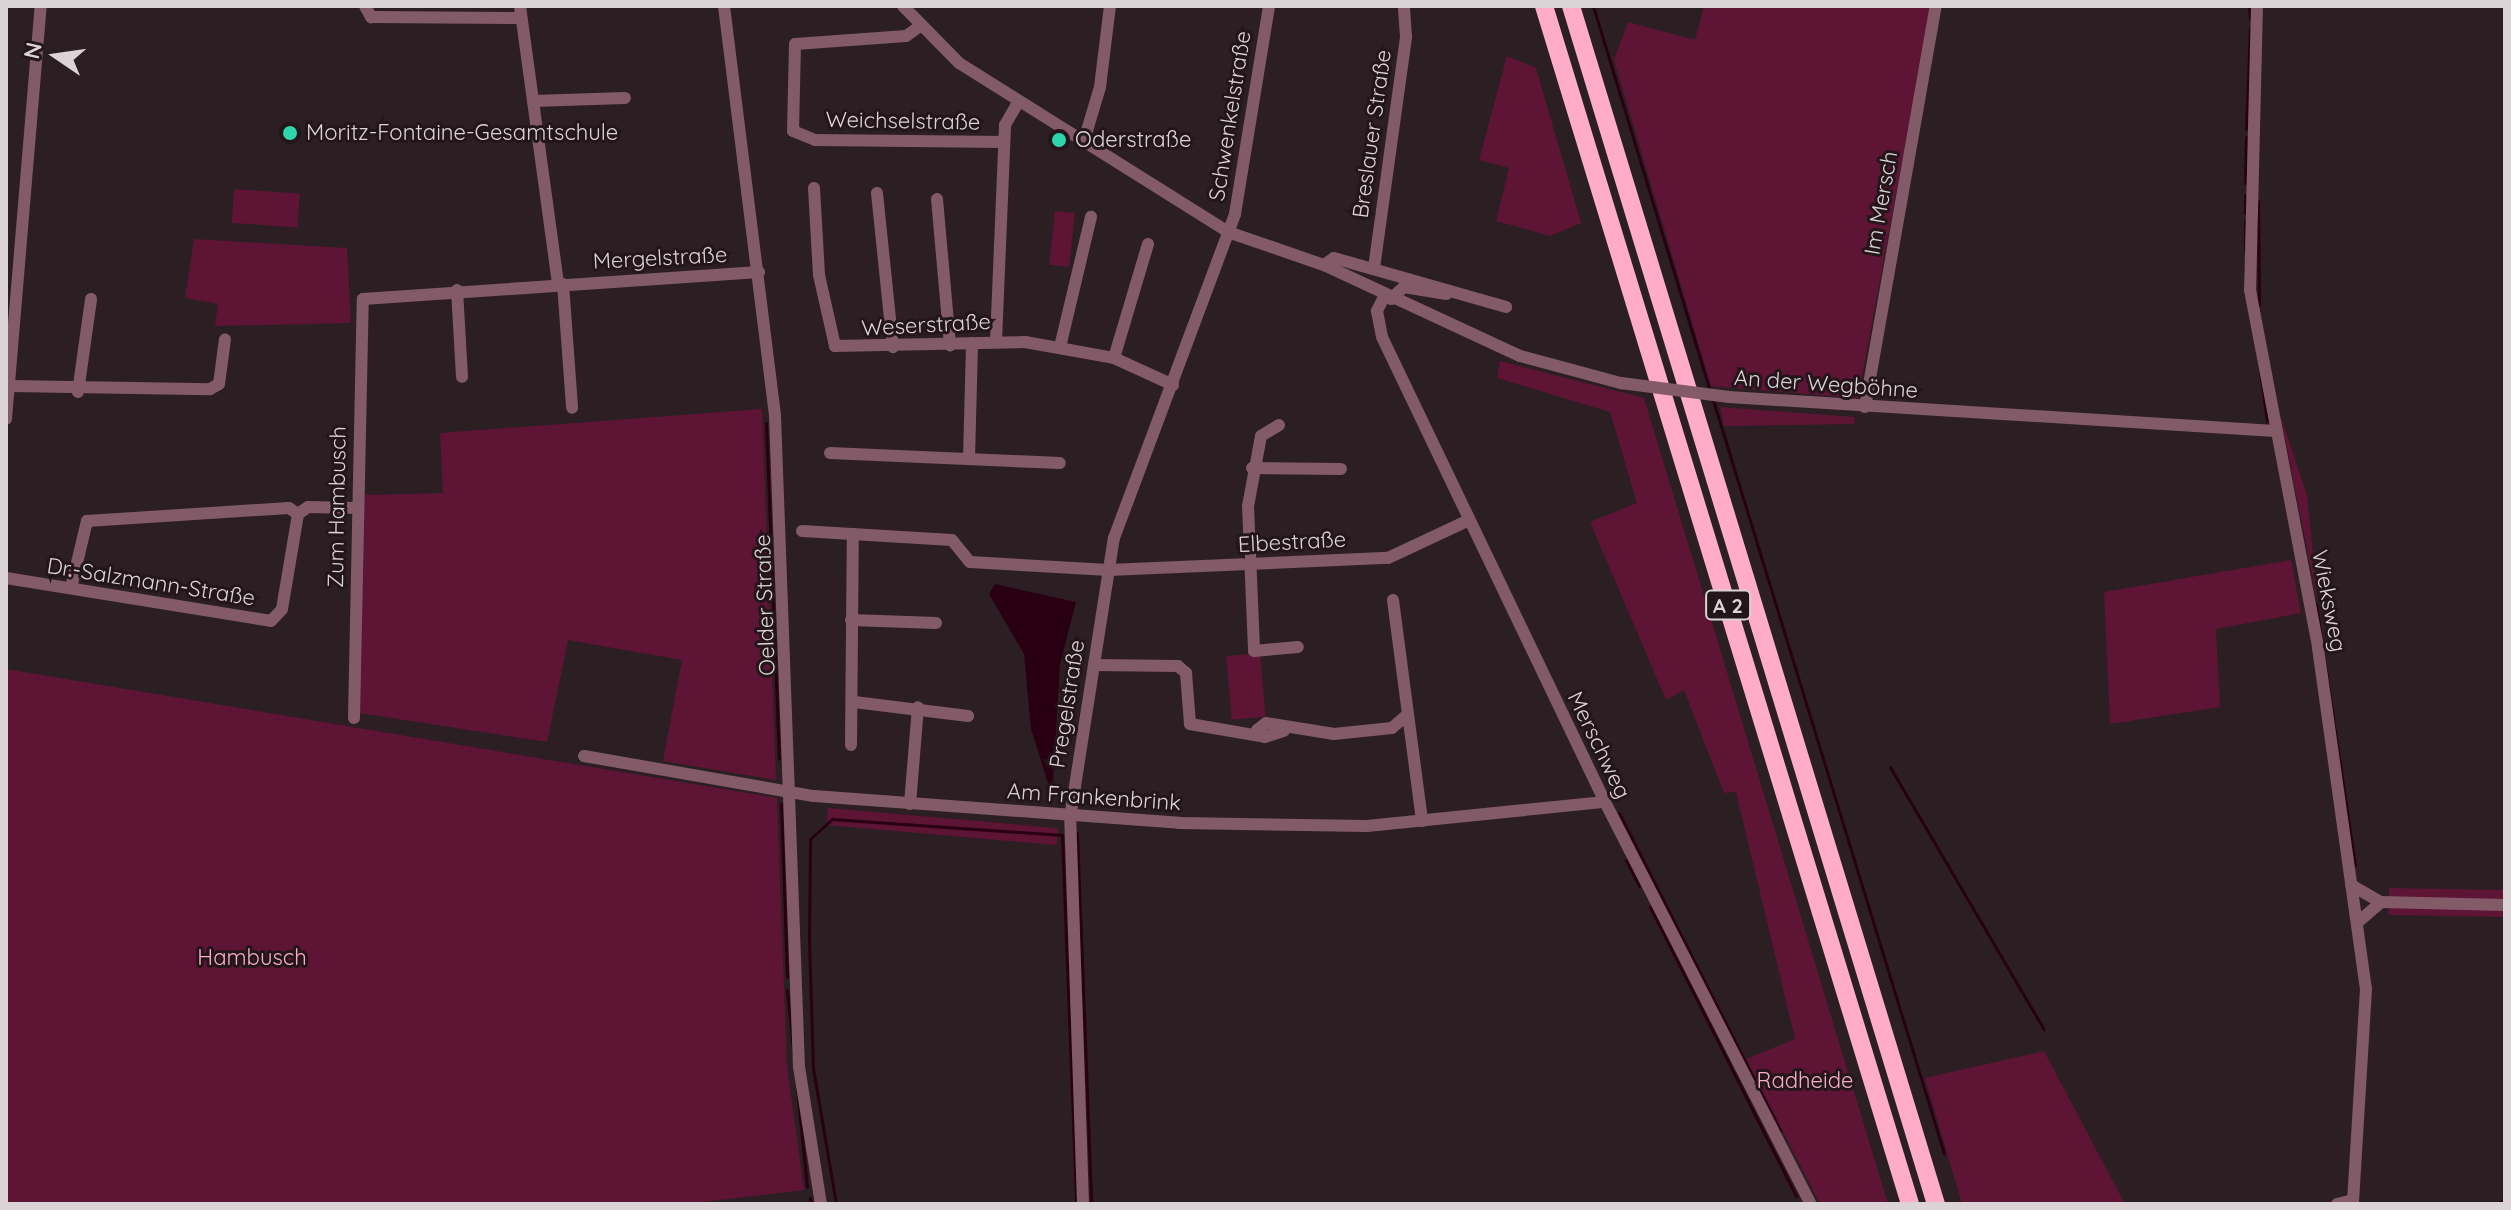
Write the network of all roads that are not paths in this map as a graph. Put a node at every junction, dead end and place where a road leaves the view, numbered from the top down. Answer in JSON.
{"nodes":[{"id":1,"x":41,"y":6,"type":"edge"},
{"id":2,"x":365,"y":6,"type":"edge"},
{"id":3,"x":724,"y":6,"type":"edge"},
{"id":4,"x":903,"y":6,"type":"edge"},
{"id":5,"x":1110,"y":6,"type":"edge"},
{"id":6,"x":1269,"y":6,"type":"edge"},
{"id":7,"x":1404,"y":6,"type":"edge"},
{"id":8,"x":1544,"y":6,"type":"edge"},
{"id":9,"x":1571,"y":6,"type":"edge"},
{"id":10,"x":1936,"y":6,"type":"edge"},
{"id":11,"x":2257,"y":6,"type":"edge"},
{"id":12,"x":520,"y":12,"type":"edge"},
{"id":13,"x":920,"y":26,"type":"junction"},
{"id":14,"x":625,"y":98,"type":"dead end"},
{"id":15,"x":533,"y":101,"type":"junction"},
{"id":16,"x":1017,"y":104,"type":"junction"},
{"id":17,"x":1004,"y":142,"type":"junction"},
{"id":18,"x":1083,"y":144,"type":"junction"},
{"id":19,"x":814,"y":188,"type":"dead end"},
{"id":20,"x":877,"y":193,"type":"dead end"},
{"id":21,"x":937,"y":199,"type":"dead end"},
{"id":22,"x":1091,"y":217,"type":"dead end"},
{"id":23,"x":1228,"y":232,"type":"junction"},
{"id":24,"x":1148,"y":244,"type":"dead end"},
{"id":25,"x":1324,"y":265,"type":"junction"},
{"id":26,"x":1374,"y":268,"type":"junction"},
{"id":27,"x":759,"y":272,"type":"junction"},
{"id":28,"x":560,"y":284,"type":"junction"},
{"id":29,"x":457,"y":290,"type":"junction"},
{"id":30,"x":1388,"y":297,"type":"junction"},
{"id":31,"x":1478,"y":298,"type":"junction"},
{"id":32,"x":91,"y":299,"type":"dead end"},
{"id":33,"x":363,"y":299,"type":"joint"},
{"id":34,"x":1506,"y":307,"type":"dead end"},
{"id":35,"x":225,"y":339,"type":"dead end"},
{"id":36,"x":996,"y":341,"type":"junction"},
{"id":37,"x":972,"y":343,"type":"junction"},
{"id":38,"x":950,"y":345,"type":"junction"},
{"id":39,"x":893,"y":347,"type":"junction"},
{"id":40,"x":1060,"y":347,"type":"junction"},
{"id":41,"x":1114,"y":358,"type":"junction"},
{"id":42,"x":462,"y":377,"type":"dead end"},
{"id":43,"x":1173,"y":385,"type":"junction"},
{"id":44,"x":10,"y":386,"type":"junction"},
{"id":45,"x":78,"y":392,"type":"junction"},
{"id":46,"x":1865,"y":407,"type":"junction"},
{"id":47,"x":572,"y":408,"type":"dead end"},
{"id":48,"x":6,"y":419,"type":"edge"},
{"id":49,"x":1279,"y":425,"type":"dead end"},
{"id":50,"x":2275,"y":431,"type":"junction"},
{"id":51,"x":830,"y":453,"type":"dead end"},
{"id":52,"x":969,"y":459,"type":"junction"},
{"id":53,"x":1060,"y":463,"type":"dead end"},
{"id":54,"x":1252,"y":468,"type":"junction"},
{"id":55,"x":1341,"y":469,"type":"dead end"},
{"id":56,"x":356,"y":508,"type":"junction"},
{"id":57,"x":298,"y":514,"type":"junction"},
{"id":58,"x":1469,"y":520,"type":"junction"},
{"id":59,"x":802,"y":531,"type":"dead end"},
{"id":60,"x":853,"y":534,"type":"junction"},
{"id":61,"x":1250,"y":564,"type":"junction"},
{"id":62,"x":1109,"y":570,"type":"junction"},
{"id":63,"x":6,"y":578,"type":"edge"},
{"id":64,"x":71,"y":588,"type":"junction"},
{"id":65,"x":1393,"y":600,"type":"dead end"},
{"id":66,"x":851,"y":620,"type":"junction"},
{"id":67,"x":936,"y":623,"type":"dead end"},
{"id":68,"x":1298,"y":647,"type":"dead end"},
{"id":69,"x":1094,"y":665,"type":"junction"},
{"id":70,"x":854,"y":702,"type":"junction"},
{"id":71,"x":918,"y":707,"type":"junction"},
{"id":72,"x":1407,"y":715,"type":"junction"},
{"id":73,"x":968,"y":716,"type":"dead end"},
{"id":74,"x":354,"y":718,"type":"dead end"},
{"id":75,"x":1392,"y":728,"type":"junction"},
{"id":76,"x":1413,"y":743,"type":"junction"},
{"id":77,"x":851,"y":745,"type":"dead end"},
{"id":78,"x":584,"y":756,"type":"dead end"},
{"id":79,"x":793,"y":792,"type":"junction"},
{"id":80,"x":1605,"y":802,"type":"junction"},
{"id":81,"x":910,"y":804,"type":"junction"},
{"id":82,"x":1070,"y":818,"type":"junction"},
{"id":83,"x":1422,"y":821,"type":"junction"},
{"id":84,"x":2351,"y":885,"type":"junction"},
{"id":85,"x":2381,"y":902,"type":"junction"},
{"id":86,"x":2505,"y":905,"type":"edge"},
{"id":87,"x":2357,"y":923,"type":"junction"},
{"id":88,"x":2353,"y":1202,"type":"edge"},
{"id":89,"x":821,"y":1204,"type":"edge"},
{"id":90,"x":1083,"y":1204,"type":"edge"},
{"id":91,"x":1811,"y":1204,"type":"edge"},
{"id":92,"x":1910,"y":1204,"type":"edge"},
{"id":93,"x":1936,"y":1204,"type":"edge"},
{"id":94,"x":2337,"y":1204,"type":"edge"}],
"edges":[{"from":1,"to":44,"type":"street"},
{"from":2,"to":12,"type":"street"},
{"from":3,"to":27,"type":"street","name":"Oelder Straße"},
{"from":4,"to":13,"type":"street","name":"An der Wegböhne"},
{"from":5,"to":18,"type":"street"},
{"from":6,"to":23,"type":"street","name":"Schwenkelstraße"},
{"from":7,"to":26,"type":"street","name":"Breslauer Straße"},
{"from":8,"to":92,"type":"highway","number":"A 2"},
{"from":9,"to":93,"type":"highway","number":"A 2"},
{"from":10,"to":46,"type":"street","name":"Im Mersch"},
{"from":11,"to":50,"type":"street","name":"Wieksweg"},
{"from":12,"to":15,"type":"street"},
{"from":13,"to":16,"type":"street","name":"An der Wegböhne"},
{"from":13,"to":17,"type":"street","name":"Weichselstraße"},
{"from":14,"to":15,"type":"street"},
{"from":15,"to":28,"type":"street"},
{"from":16,"to":17,"type":"street"},
{"from":16,"to":18,"type":"street","name":"An der Wegböhne"},
{"from":17,"to":36,"type":"street"},
{"from":18,"to":23,"type":"street","name":"An der Wegböhne"},
{"from":19,"to":39,"type":"street","name":"Weserstraße"},
{"from":20,"to":39,"type":"street"},
{"from":21,"to":38,"type":"street"},
{"from":22,"to":40,"type":"street"},
{"from":23,"to":25,"type":"street","name":"An der Wegböhne"},
{"from":23,"to":43,"type":"street","name":"Pregelstraße"},
{"from":24,"to":41,"type":"street"},
{"from":25,"to":26,"type":"street","name":"An der Wegböhne"},
{"from":25,"to":30,"type":"street","name":"An der Wegböhne"},
{"from":26,"to":31,"type":"street","name":"An der Wegböhne"},
{"from":27,"to":28,"type":"street","name":"Mergelstraße"},
{"from":27,"to":79,"type":"street","name":"Oelder Straße"},
{"from":28,"to":29,"type":"street","name":"Mergelstraße"},
{"from":28,"to":47,"type":"street","name":"Mergelstraße"},
{"from":29,"to":33,"type":"street","name":"Mergelstraße"},
{"from":29,"to":42,"type":"street"},
{"from":30,"to":31,"type":"street","name":"An der Wegböhne"},
{"from":30,"to":46,"type":"street","name":"An der Wegböhne","bridge":true},
{"from":30,"to":58,"type":"street","name":"Merschweg"},
{"from":31,"to":34,"type":"street","name":"An der Wegböhne"},
{"from":32,"to":45,"type":"street"},
{"from":33,"to":56,"type":"street","name":"Zum Hambusch"},
{"from":35,"to":45,"type":"street"},
{"from":36,"to":37,"type":"street","name":"Weserstraße"},
{"from":36,"to":40,"type":"street","name":"Weserstraße"},
{"from":37,"to":38,"type":"street","name":"Weserstraße"},
{"from":37,"to":52,"type":"street"},
{"from":38,"to":39,"type":"street","name":"Weserstraße"},
{"from":40,"to":41,"type":"street","name":"Weserstraße"},
{"from":41,"to":43,"type":"street","name":"Weserstraße"},
{"from":43,"to":62,"type":"street","name":"Pregelstraße"},
{"from":44,"to":45,"type":"street"},
{"from":44,"to":48,"type":"street"},
{"from":46,"to":50,"type":"street","name":"An der Wegböhne"},
{"from":49,"to":54,"type":"street"},
{"from":50,"to":84,"type":"street","name":"Wieksweg"},
{"from":51,"to":52,"type":"street"},
{"from":52,"to":53,"type":"street"},
{"from":54,"to":55,"type":"street"},
{"from":54,"to":61,"type":"street"},
{"from":56,"to":57,"type":"street"},
{"from":56,"to":74,"type":"street","name":"Zum Hambusch"},
{"from":57,"to":64,"type":"street"},
{"from":57,"to":64,"type":"street","name":"Dr.-Salzmann-Straße"},
{"from":58,"to":61,"type":"street","name":"Elbestraße"},
{"from":58,"to":80,"type":"street","name":"Merschweg"},
{"from":59,"to":60,"type":"street","name":"Elbestraße"},
{"from":60,"to":62,"type":"street","name":"Elbestraße"},
{"from":60,"to":66,"type":"street"},
{"from":61,"to":62,"type":"street","name":"Elbestraße"},
{"from":61,"to":68,"type":"street"},
{"from":62,"to":69,"type":"street","name":"Pregelstraße"},
{"from":63,"to":64,"type":"street","name":"Dr.-Salzmann-Straße"},
{"from":65,"to":72,"type":"street"},
{"from":66,"to":67,"type":"street"},
{"from":66,"to":70,"type":"street"},
{"from":69,"to":75,"type":"street"},
{"from":69,"to":82,"type":"street","name":"Pregelstraße"},
{"from":70,"to":71,"type":"street"},
{"from":70,"to":77,"type":"street"},
{"from":71,"to":73,"type":"street"},
{"from":71,"to":81,"type":"street"},
{"from":72,"to":75,"type":"street"},
{"from":72,"to":76,"type":"street"},
{"from":75,"to":76,"type":"street"},
{"from":76,"to":83,"type":"street"},
{"from":78,"to":79,"type":"street","name":"Am Frankenbrink"},
{"from":79,"to":81,"type":"street","name":"Am Frankenbrink"},
{"from":79,"to":89,"type":"street","name":"Oelder Straße"},
{"from":80,"to":83,"type":"street","name":"Am Frankenbrink"},
{"from":80,"to":91,"type":"street","name":"Merschweg"},
{"from":81,"to":82,"type":"street","name":"Am Frankenbrink"},
{"from":82,"to":83,"type":"street","name":"Am Frankenbrink"},
{"from":82,"to":90,"type":"street","name":"Pregelstraße"},
{"from":84,"to":85,"type":"street"},
{"from":84,"to":87,"type":"street","name":"Wieksweg"},
{"from":85,"to":86,"type":"street"},
{"from":85,"to":87,"type":"street"},
{"from":87,"to":88,"type":"street","name":"Wieksweg"},
{"from":88,"to":94,"type":"street"}]}
